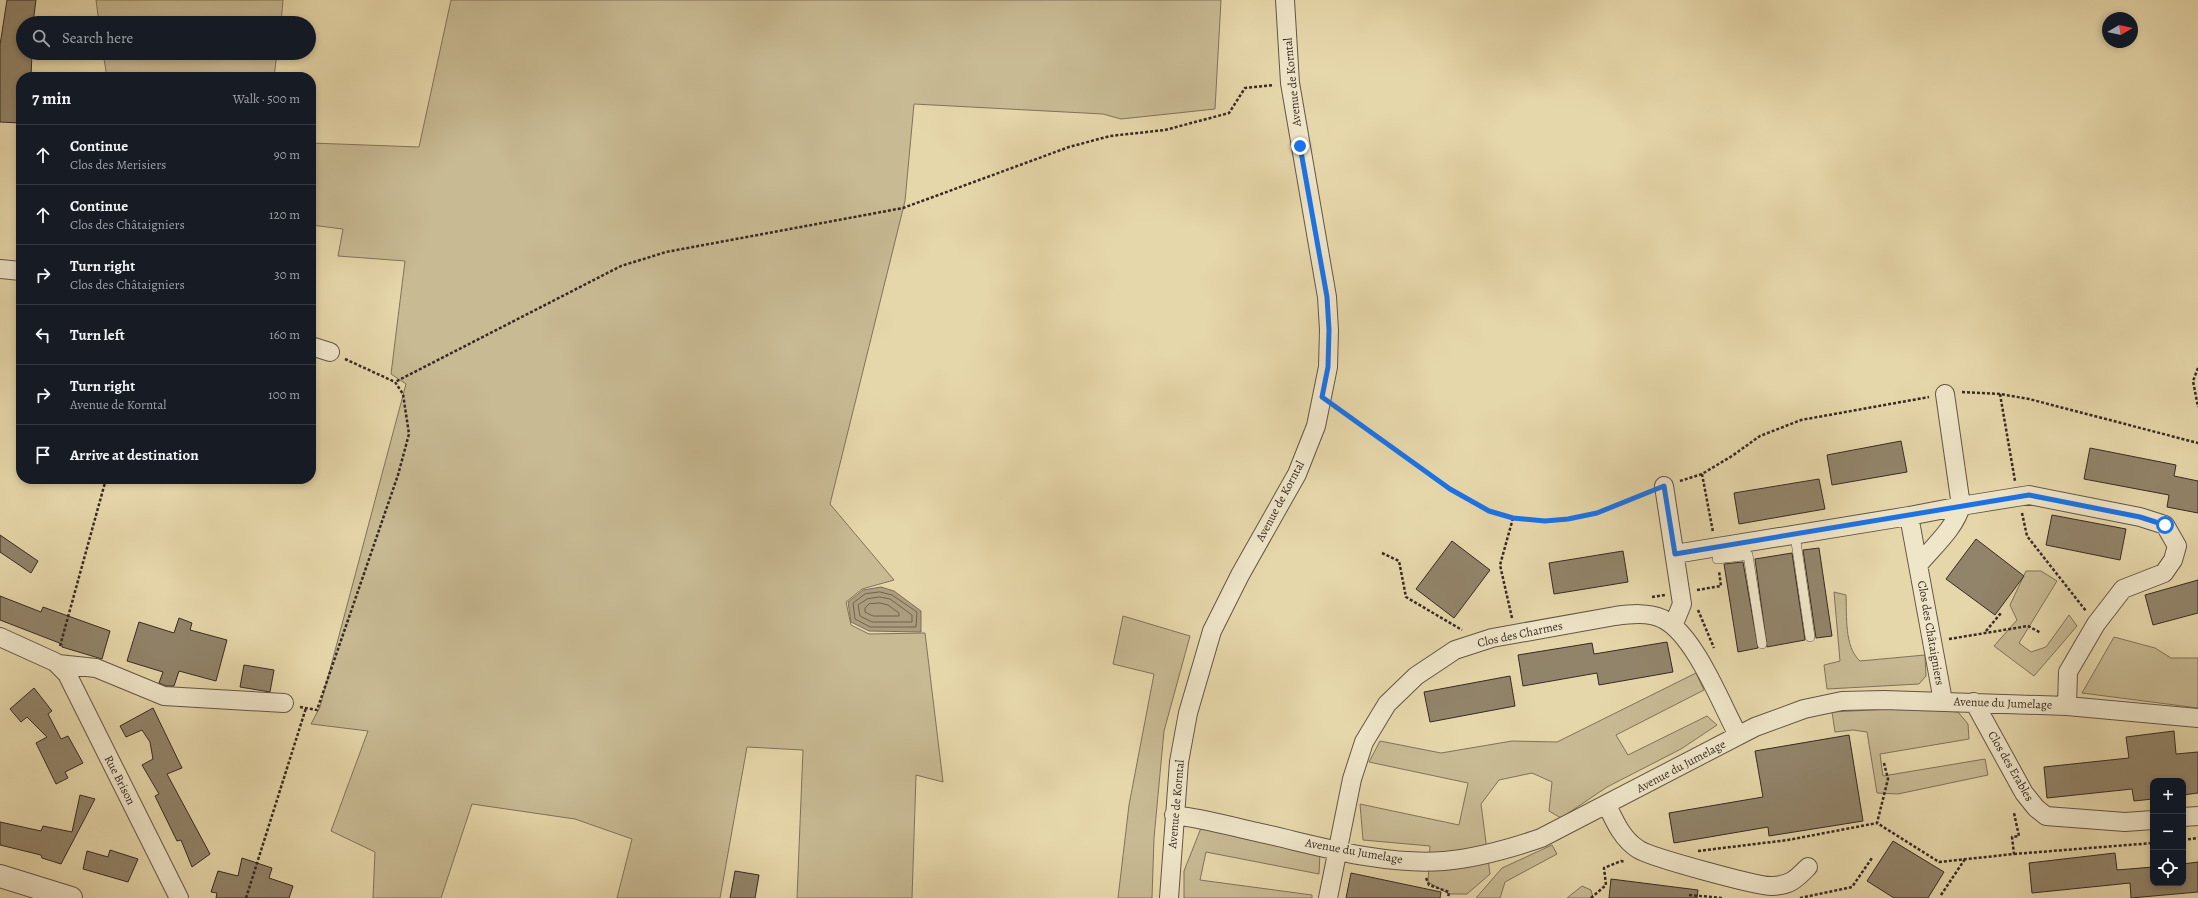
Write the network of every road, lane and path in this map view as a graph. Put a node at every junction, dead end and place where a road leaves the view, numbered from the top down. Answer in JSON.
{"nodes":[{"id":1,"x":1285,"y":0,"type":"edge"},
{"id":2,"x":1290,"y":83,"type":"junction"},
{"id":3,"x":0,"y":270,"type":"edge"},
{"id":4,"x":16,"y":271,"type":"edge"},
{"id":5,"x":316,"y":348,"type":"edge"},
{"id":6,"x":330,"y":352,"type":"joint"},
{"id":7,"x":2198,"y":368,"type":"edge"},
{"id":8,"x":395,"y":382,"type":"junction"},
{"id":9,"x":1945,"y":394,"type":"junction"},
{"id":10,"x":2000,"y":394,"type":"junction"},
{"id":11,"x":1322,"y":397,"type":"junction"},
{"id":12,"x":2198,"y":407,"type":"edge"},
{"id":13,"x":2198,"y":443,"type":"edge"},
{"id":14,"x":1702,"y":474,"type":"junction"},
{"id":15,"x":105,"y":484,"type":"edge"},
{"id":16,"x":1664,"y":486,"type":"junction"},
{"id":17,"x":2018,"y":497,"type":"junction"},
{"id":18,"x":1961,"y":506,"type":"junction"},
{"id":19,"x":1909,"y":516,"type":"junction"},
{"id":20,"x":1513,"y":518,"type":"junction"},
{"id":21,"x":1794,"y":535,"type":"junction"},
{"id":22,"x":1382,"y":552,"type":"dead end"},
{"id":23,"x":1675,"y":554,"type":"junction"},
{"id":24,"x":1716,"y":554,"type":"junction"},
{"id":25,"x":1919,"y":564,"type":"junction"},
{"id":26,"x":1682,"y":593,"type":"junction"},
{"id":27,"x":1650,"y":598,"type":"dead end"},
{"id":28,"x":2001,"y":614,"type":"dead end"},
{"id":29,"x":1506,"y":622,"type":"dead end"},
{"id":30,"x":2096,"y":624,"type":"junction"},
{"id":31,"x":1673,"y":626,"type":"junction"},
{"id":32,"x":1470,"y":629,"type":"dead end"},
{"id":33,"x":1985,"y":632,"type":"junction"},
{"id":34,"x":2041,"y":633,"type":"dead end"},
{"id":35,"x":0,"y":637,"type":"edge"},
{"id":36,"x":1810,"y":637,"type":"dead end"},
{"id":37,"x":1933,"y":642,"type":"junction"},
{"id":38,"x":1762,"y":644,"type":"dead end"},
{"id":39,"x":56,"y":663,"type":"junction"},
{"id":40,"x":1943,"y":701,"type":"junction"},
{"id":41,"x":1974,"y":702,"type":"junction"},
{"id":42,"x":284,"y":703,"type":"joint"},
{"id":43,"x":2067,"y":706,"type":"junction"},
{"id":44,"x":306,"y":708,"type":"junction"},
{"id":45,"x":2198,"y":718,"type":"edge"},
{"id":46,"x":1738,"y":736,"type":"junction"},
{"id":47,"x":1884,"y":763,"type":"dead end"},
{"id":48,"x":1607,"y":805,"type":"junction"},
{"id":49,"x":2014,"y":813,"type":"dead end"},
{"id":50,"x":1174,"y":815,"type":"junction"},
{"id":51,"x":2198,"y":816,"type":"edge"},
{"id":52,"x":2186,"y":817,"type":"edge"},
{"id":53,"x":2150,"y":820,"type":"edge"},
{"id":54,"x":1877,"y":823,"type":"junction"},
{"id":55,"x":2198,"y":838,"type":"edge"},
{"id":56,"x":2186,"y":840,"type":"edge"},
{"id":57,"x":2150,"y":843,"type":"edge"},
{"id":58,"x":1338,"y":849,"type":"junction"},
{"id":59,"x":2014,"y":854,"type":"junction"},
{"id":60,"x":1872,"y":858,"type":"dead end"},
{"id":61,"x":1965,"y":858,"type":"junction"},
{"id":62,"x":1418,"y":860,"type":"junction"},
{"id":63,"x":1689,"y":865,"type":"junction"},
{"id":64,"x":1808,"y":867,"type":"dead end"},
{"id":65,"x":0,"y":876,"type":"edge"},
{"id":66,"x":1689,"y":895,"type":"dead end"},
{"id":67,"x":1941,"y":895,"type":"dead end"},
{"id":68,"x":71,"y":898,"type":"edge"},
{"id":69,"x":179,"y":898,"type":"edge"},
{"id":70,"x":246,"y":898,"type":"edge"},
{"id":71,"x":1169,"y":898,"type":"edge"},
{"id":72,"x":1328,"y":898,"type":"edge"},
{"id":73,"x":1448,"y":898,"type":"edge"},
{"id":74,"x":1723,"y":898,"type":"edge"},
{"id":75,"x":1800,"y":898,"type":"edge"}],
"edges":[{"from":1,"to":2,"type":"street","name":"Avenue de Korntal"},
{"from":2,"to":8,"type":"path"},
{"from":2,"to":11,"type":"street","name":"Avenue de Korntal"},
{"from":3,"to":4,"type":"street"},
{"from":5,"to":6,"type":"street"},
{"from":6,"to":8,"type":"path"},
{"from":7,"to":12,"type":"path"},
{"from":8,"to":44,"type":"path"},
{"from":9,"to":10,"type":"path"},
{"from":9,"to":14,"type":"path"},
{"from":9,"to":18,"type":"street"},
{"from":10,"to":13,"type":"path"},
{"from":10,"to":17,"type":"path"},
{"from":11,"to":20,"type":"path"},
{"from":11,"to":50,"type":"street","name":"Avenue de Korntal"},
{"from":14,"to":16,"type":"path"},
{"from":14,"to":24,"type":"path"},
{"from":15,"to":39,"type":"path"},
{"from":16,"to":20,"type":"path"},
{"from":16,"to":23,"type":"street"},
{"from":17,"to":18,"type":"street"},
{"from":17,"to":30,"type":"path"},
{"from":17,"to":30,"type":"street"},
{"from":18,"to":19,"type":"street"},
{"from":18,"to":25,"type":"street","name":"Clos des Châtaigniers"},
{"from":19,"to":21,"type":"street"},
{"from":19,"to":25,"type":"street","name":"Clos des Châtaigniers"},
{"from":20,"to":29,"type":"path"},
{"from":21,"to":24,"type":"street"},
{"from":21,"to":36,"type":"lane"},
{"from":22,"to":32,"type":"path"},
{"from":23,"to":24,"type":"street"},
{"from":23,"to":26,"type":"street"},
{"from":24,"to":26,"type":"path"},
{"from":24,"to":38,"type":"lane"},
{"from":25,"to":37,"type":"street","name":"Clos des Châtaigniers"},
{"from":26,"to":27,"type":"path"},
{"from":26,"to":31,"type":"street"},
{"from":28,"to":33,"type":"path"},
{"from":30,"to":43,"type":"street"},
{"from":31,"to":46,"type":"street","name":"Clos des Charmes"},
{"from":31,"to":58,"type":"street","name":"Clos des Charmes"},
{"from":33,"to":34,"type":"path"},
{"from":33,"to":37,"type":"path"},
{"from":35,"to":39,"type":"street","name":"Rue Brison"},
{"from":37,"to":40,"type":"street","name":"Clos des Châtaigniers"},
{"from":39,"to":42,"type":"street","name":"Rue Brison"},
{"from":39,"to":69,"type":"street","name":"Rue Brison"},
{"from":40,"to":41,"type":"street","name":"Avenue du Jumelage"},
{"from":40,"to":46,"type":"street","name":"Avenue du Jumelage"},
{"from":41,"to":43,"type":"street","name":"Avenue du Jumelage"},
{"from":41,"to":53,"type":"street","name":"Clos des Erables"},
{"from":42,"to":44,"type":"path"},
{"from":43,"to":45,"type":"street","name":"Avenue du Jumelage"},
{"from":44,"to":70,"type":"path"},
{"from":46,"to":48,"type":"street","name":"Avenue du Jumelage"},
{"from":47,"to":54,"type":"path"},
{"from":48,"to":62,"type":"street","name":"Avenue du Jumelage"},
{"from":48,"to":63,"type":"street"},
{"from":49,"to":59,"type":"path"},
{"from":50,"to":58,"type":"street","name":"Avenue du Jumelage"},
{"from":50,"to":71,"type":"street","name":"Avenue de Korntal"},
{"from":51,"to":52,"type":"street"},
{"from":54,"to":61,"type":"path"},
{"from":54,"to":63,"type":"path"},
{"from":55,"to":56,"type":"path"},
{"from":57,"to":59,"type":"path"},
{"from":58,"to":62,"type":"street","name":"Avenue du Jumelage"},
{"from":58,"to":72,"type":"street","name":"Clos des Charmes"},
{"from":59,"to":61,"type":"path"},
{"from":60,"to":75,"type":"path"},
{"from":61,"to":67,"type":"path"},
{"from":62,"to":73,"type":"path"},
{"from":63,"to":64,"type":"street"},
{"from":65,"to":68,"type":"street"},
{"from":66,"to":74,"type":"path"}]}
